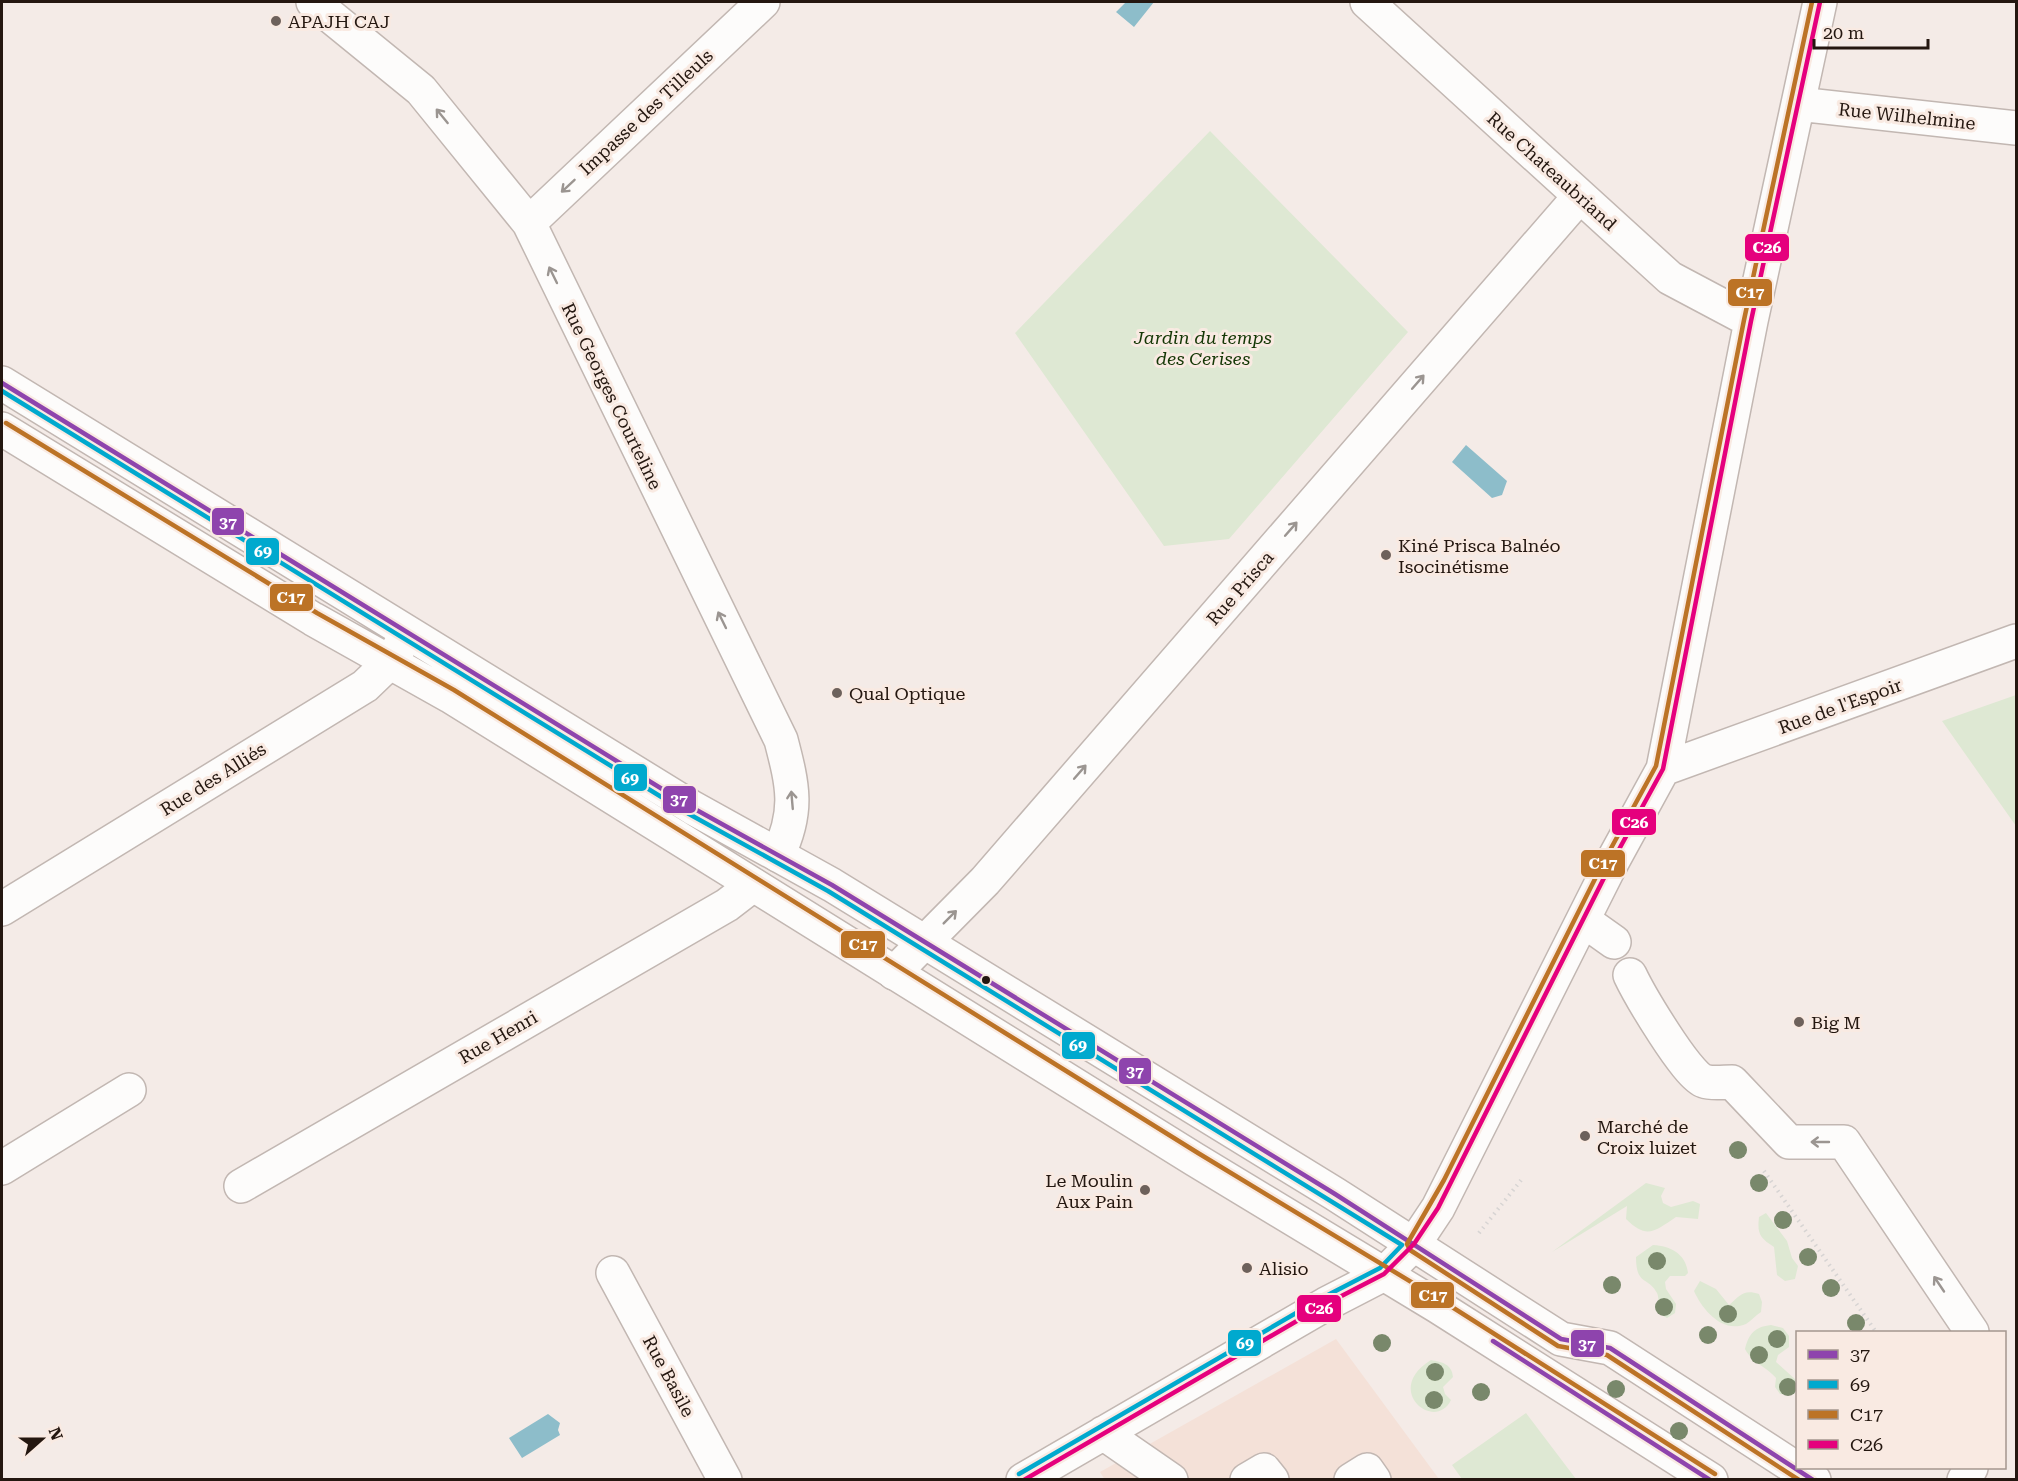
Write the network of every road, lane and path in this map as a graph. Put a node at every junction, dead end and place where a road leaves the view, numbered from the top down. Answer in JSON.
{"nodes":[{"id":1,"x":313,"y":2,"type":"edge"},
{"id":2,"x":763,"y":2,"type":"edge"},
{"id":3,"x":1367,"y":2,"type":"edge"},
{"id":4,"x":1820,"y":2,"type":"edge"},
{"id":5,"x":1798,"y":104,"type":"junction"},
{"id":6,"x":2016,"y":128,"type":"edge"},
{"id":7,"x":1578,"y":197,"type":"junction"},
{"id":8,"x":529,"y":224,"type":"junction"},
{"id":9,"x":1751,"y":321,"type":"junction"},
{"id":10,"x":2,"y":383,"type":"edge"},
{"id":11,"x":2,"y":429,"type":"edge"},
{"id":12,"x":408,"y":631,"type":"junction"},
{"id":13,"x":2016,"y":641,"type":"edge"},
{"id":14,"x":390,"y":662,"type":"junction"},
{"id":15,"x":1663,"y":769,"type":"junction"},
{"id":16,"x":778,"y":855,"type":"junction"},
{"id":17,"x":753,"y":885,"type":"junction"},
{"id":18,"x":2,"y":909,"type":"edge"},
{"id":19,"x":1583,"y":920,"type":"junction"},
{"id":20,"x":924,"y":942,"type":"junction"},
{"id":21,"x":1614,"y":942,"type":"dead end"},
{"id":22,"x":894,"y":973,"type":"junction"},
{"id":23,"x":1630,"y":975,"type":"dead end"},
{"id":24,"x":129,"y":1090,"type":"dead end"},
{"id":25,"x":2,"y":1168,"type":"edge"},
{"id":26,"x":1763,"y":1169,"type":"dead end"},
{"id":27,"x":1522,"y":1179,"type":"dead end"},
{"id":28,"x":241,"y":1186,"type":"dead end"},
{"id":29,"x":1479,"y":1233,"type":"dead end"},
{"id":30,"x":1414,"y":1244,"type":"junction"},
{"id":31,"x":613,"y":1273,"type":"dead end"},
{"id":32,"x":1384,"y":1274,"type":"junction"},
{"id":33,"x":1875,"y":1331,"type":"edge"},
{"id":34,"x":1971,"y":1331,"type":"edge"},
{"id":35,"x":1103,"y":1433,"type":"junction"},
{"id":36,"x":1796,"y":1467,"type":"edge"},
{"id":37,"x":1798,"y":1469,"type":"edge"},
{"id":38,"x":725,"y":1479,"type":"edge"},
{"id":39,"x":1023,"y":1479,"type":"edge"},
{"id":40,"x":1171,"y":1479,"type":"edge"},
{"id":41,"x":1247,"y":1479,"type":"edge"},
{"id":42,"x":1272,"y":1479,"type":"edge"},
{"id":43,"x":1351,"y":1479,"type":"edge"},
{"id":44,"x":1374,"y":1479,"type":"edge"},
{"id":45,"x":1711,"y":1479,"type":"edge"},
{"id":46,"x":1814,"y":1479,"type":"edge"}],
"edges":[{"from":8,"to":1,"type":"street","name":"Rue Georges Courteline","one_way":true},
{"from":2,"to":8,"type":"street","name":"Impasse des Tilleuls","one_way":true},
{"from":3,"to":7,"type":"street","name":"Rue Chateaubriand"},
{"from":4,"to":5,"type":"street"},
{"from":5,"to":6,"type":"street","name":"Rue Wilhelmine"},
{"from":5,"to":9,"type":"street"},
{"from":7,"to":9,"type":"street","name":"Rue Chateaubriand"},
{"from":20,"to":7,"type":"street","name":"Rue Prisca","one_way":true},
{"from":16,"to":8,"type":"street","name":"Rue Georges Courteline","one_way":true},
{"from":9,"to":15,"type":"street"},
{"from":10,"to":12,"type":"street"},
{"from":11,"to":14,"type":"street"},
{"from":12,"to":14,"type":"street","name":"Rue des Alliés"},
{"from":12,"to":16,"type":"street"},
{"from":13,"to":15,"type":"street","name":"Rue de l'Espoir"},
{"from":14,"to":17,"type":"street"},
{"from":14,"to":18,"type":"street","name":"Rue des Alliés"},
{"from":15,"to":19,"type":"street"},
{"from":16,"to":17,"type":"street","name":"Rue Georges Courteline"},
{"from":16,"to":20,"type":"street"},
{"from":17,"to":22,"type":"street"},
{"from":17,"to":28,"type":"street","name":"Rue Henri"},
{"from":19,"to":21,"type":"street"},
{"from":19,"to":30,"type":"street"},
{"from":20,"to":22,"type":"street","name":"Rue Prisca"},
{"from":20,"to":30,"type":"street"},
{"from":22,"to":32,"type":"street"},
{"from":34,"to":23,"type":"street","one_way":true},
{"from":24,"to":25,"type":"street"},
{"from":26,"to":33,"type":"path"},
{"from":27,"to":29,"type":"path"},
{"from":30,"to":32,"type":"street"},
{"from":30,"to":36,"type":"street"},
{"from":31,"to":38,"type":"street","name":"Rue Basile"},
{"from":32,"to":35,"type":"street"},
{"from":32,"to":45,"type":"street"},
{"from":35,"to":39,"type":"street"},
{"from":35,"to":40,"type":"street"},
{"from":37,"to":46,"type":"street"},
{"from":41,"to":42,"type":"street"},
{"from":43,"to":44,"type":"street"}]}
